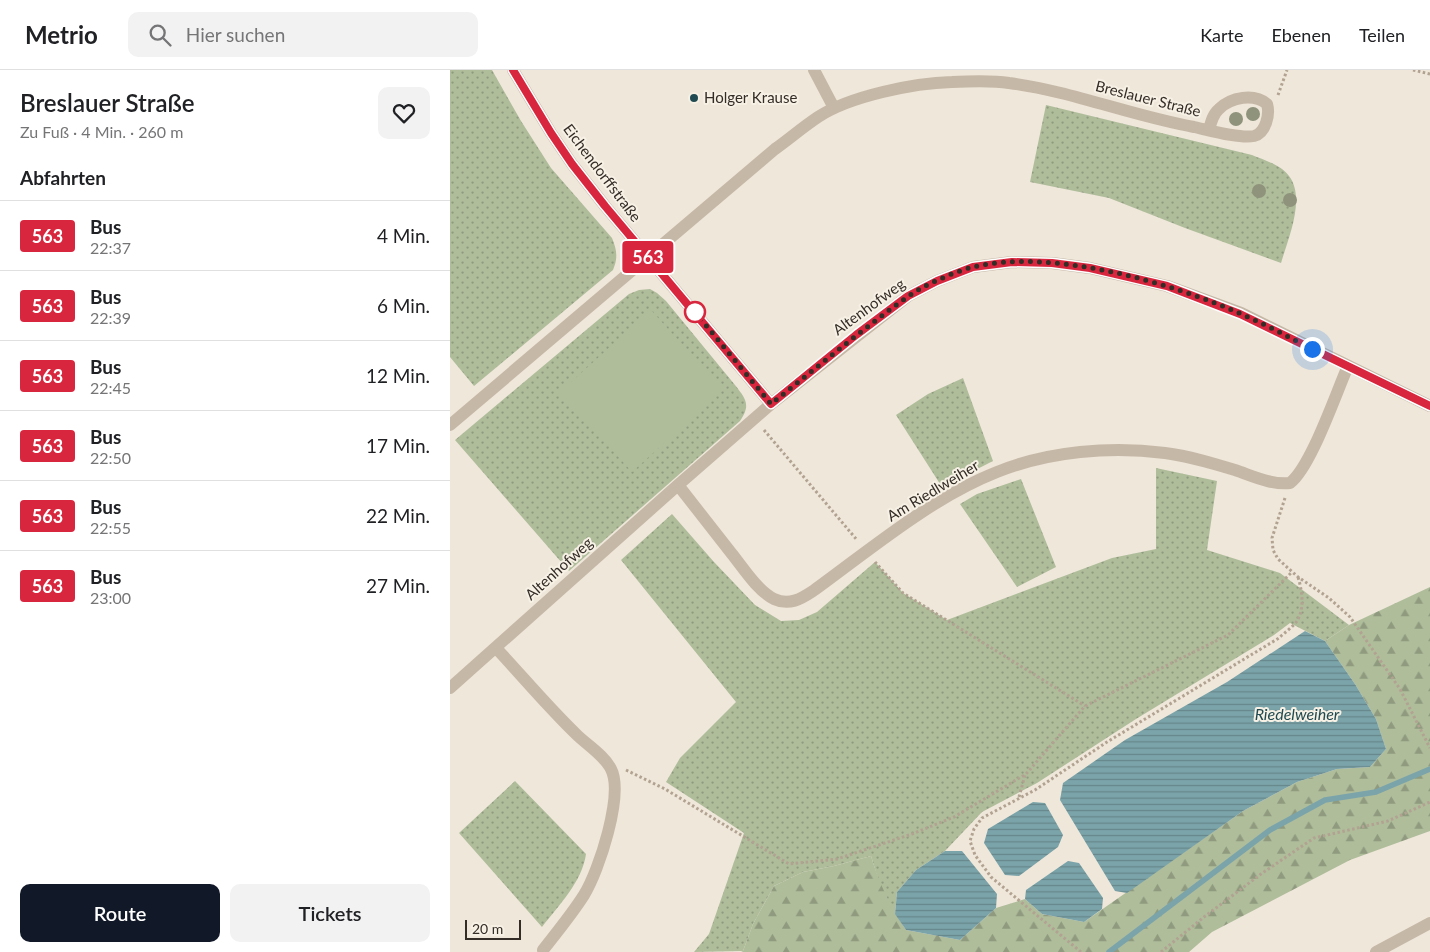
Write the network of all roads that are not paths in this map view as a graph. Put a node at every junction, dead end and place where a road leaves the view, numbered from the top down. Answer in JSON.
{"nodes":[{"id":1,"x":513,"y":70,"type":"edge"},
{"id":2,"x":814,"y":70,"type":"edge"},
{"id":3,"x":834,"y":108,"type":"junction"},
{"id":4,"x":1209,"y":130,"type":"junction"},
{"id":5,"x":648,"y":257,"type":"junction"},
{"id":6,"x":1348,"y":366,"type":"junction"},
{"id":7,"x":771,"y":404,"type":"junction"},
{"id":8,"x":1430,"y":406,"type":"edge"},
{"id":9,"x":450,"y":426,"type":"edge"},
{"id":10,"x":678,"y":485,"type":"junction"},
{"id":11,"x":496,"y":648,"type":"junction"},
{"id":12,"x":450,"y":688,"type":"edge"},
{"id":13,"x":1430,"y":923,"type":"edge"},
{"id":14,"x":543,"y":950,"type":"dead end"},
{"id":15,"x":1376,"y":952,"type":"edge"}],
"edges":[{"from":1,"to":5,"type":"street","name":"Eichendorffstraße"},
{"from":2,"to":3,"type":"street"},
{"from":3,"to":4,"type":"street","name":"Breslauer Straße"},
{"from":3,"to":5,"type":"street","name":"Breslauer Straße"},
{"from":4,"to":4,"type":"street","name":"Breslauer Straße"},
{"from":5,"to":7,"type":"street","name":"Eichendorffstraße"},
{"from":5,"to":9,"type":"street","name":"Breslauer Straße"},
{"from":6,"to":7,"type":"street","name":"Altenhofweg"},
{"from":6,"to":8,"type":"street","name":"Altenhofweg"},
{"from":6,"to":10,"type":"street","name":"Am Riedlweiher"},
{"from":7,"to":10,"type":"street","name":"Altenhofweg"},
{"from":10,"to":11,"type":"street","name":"Altenhofweg"},
{"from":11,"to":12,"type":"street","name":"Altenhofweg"},
{"from":11,"to":14,"type":"street"},
{"from":13,"to":15,"type":"street"}]}
